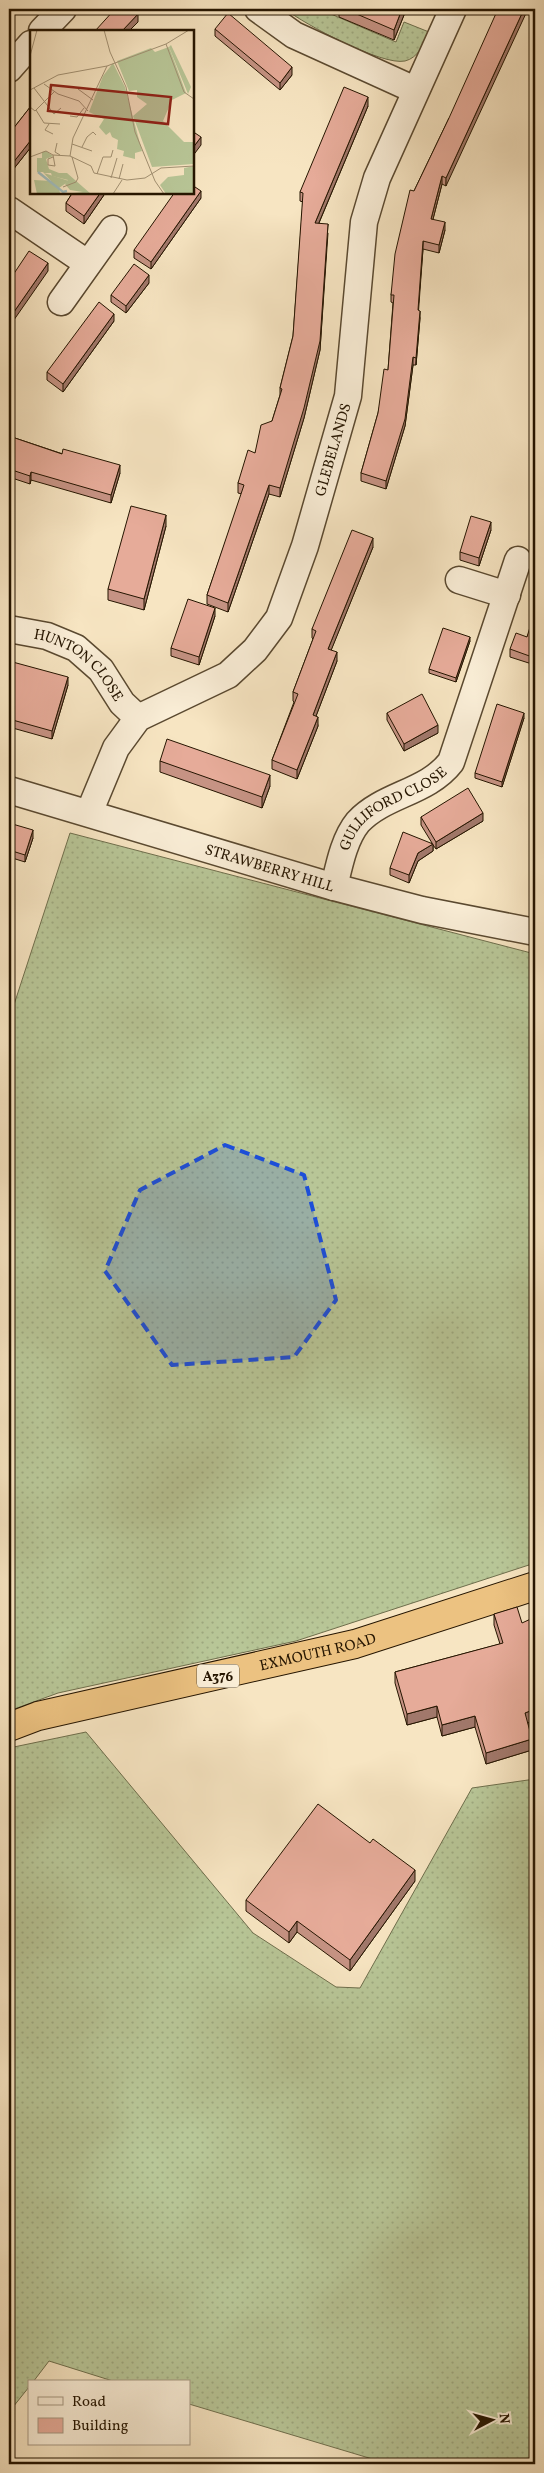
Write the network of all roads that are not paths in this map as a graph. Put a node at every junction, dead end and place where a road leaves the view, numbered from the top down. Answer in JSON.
{"nodes":[{"id":1,"x":63,"y":9,"type":"edge"},
{"id":2,"x":258,"y":9,"type":"edge"},
{"id":3,"x":453,"y":9,"type":"edge"},
{"id":4,"x":43,"y":30,"type":"edge"},
{"id":5,"x":30,"y":45,"type":"edge"},
{"id":6,"x":9,"y":69,"type":"edge"},
{"id":7,"x":415,"y":90,"type":"junction"},
{"id":8,"x":9,"y":210,"type":"edge"},
{"id":9,"x":113,"y":228,"type":"dead end"},
{"id":10,"x":87,"y":263,"type":"junction"},
{"id":11,"x":60,"y":302,"type":"dead end"},
{"id":12,"x":518,"y":560,"type":"dead end"},
{"id":13,"x":459,"y":580,"type":"dead end"},
{"id":14,"x":507,"y":595,"type":"junction"},
{"id":15,"x":9,"y":629,"type":"edge"},
{"id":16,"x":138,"y":718,"type":"junction"},
{"id":17,"x":9,"y":790,"type":"edge"},
{"id":18,"x":89,"y":812,"type":"junction"},
{"id":19,"x":334,"y":887,"type":"junction"},
{"id":20,"x":535,"y":932,"type":"edge"},
{"id":21,"x":535,"y":1586,"type":"edge"},
{"id":22,"x":9,"y":1727,"type":"edge"}],
"edges":[{"from":1,"to":4,"type":"street"},
{"from":2,"to":7,"type":"street"},
{"from":3,"to":7,"type":"street","name":"GLEBELANDS"},
{"from":5,"to":6,"type":"street"},
{"from":7,"to":16,"type":"street","name":"GLEBELANDS"},
{"from":8,"to":10,"type":"street"},
{"from":9,"to":10,"type":"street"},
{"from":10,"to":11,"type":"street"},
{"from":12,"to":14,"type":"street","name":"GULLIFORD CLOSE"},
{"from":13,"to":14,"type":"street"},
{"from":14,"to":19,"type":"street","name":"GULLIFORD CLOSE"},
{"from":15,"to":16,"type":"street","name":"HUNTON CLOSE"},
{"from":16,"to":18,"type":"street","name":"GLEBELANDS"},
{"from":17,"to":18,"type":"street","name":"STRAWBERRY HILL"},
{"from":18,"to":19,"type":"street","name":"STRAWBERRY HILL"},
{"from":19,"to":20,"type":"street","name":"STRAWBERRY HILL"},
{"from":21,"to":22,"type":"highway","name":"EXMOUTH ROAD","number":"A376"}]}
